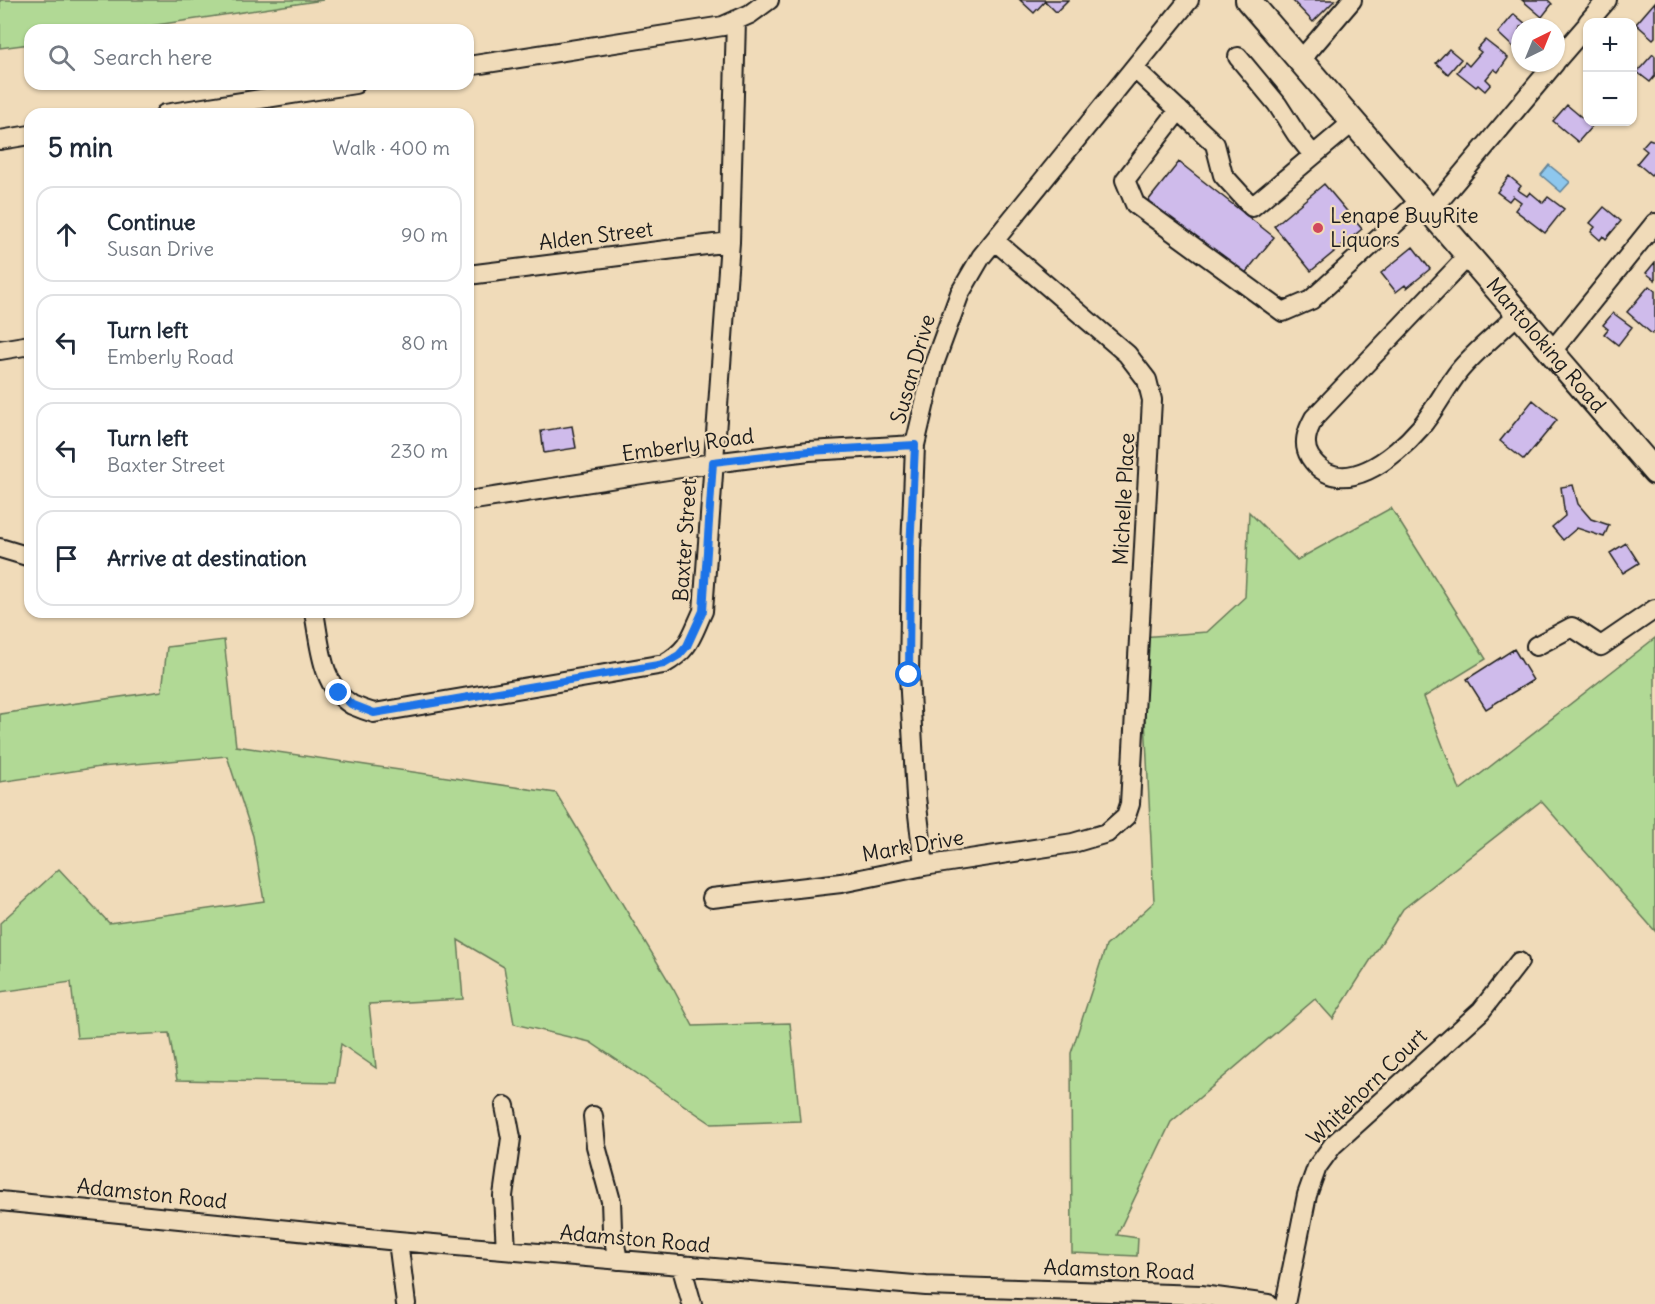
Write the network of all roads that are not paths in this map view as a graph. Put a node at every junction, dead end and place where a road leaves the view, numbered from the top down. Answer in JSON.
{"nodes":[{"id":1,"x":770,"y":0,"type":"edge"},
{"id":2,"x":1189,"y":0,"type":"edge"},
{"id":3,"x":1248,"y":0,"type":"edge"},
{"id":4,"x":1352,"y":0,"type":"edge"},
{"id":5,"x":1607,"y":0,"type":"edge"},
{"id":6,"x":1592,"y":18,"type":"edge"},
{"id":7,"x":735,"y":20,"type":"junction"},
{"id":8,"x":1583,"y":29,"type":"edge"},
{"id":9,"x":1565,"y":50,"type":"edge"},
{"id":10,"x":1238,"y":57,"type":"dead end"},
{"id":11,"x":1300,"y":61,"type":"junction"},
{"id":12,"x":474,"y":65,"type":"edge"},
{"id":13,"x":1134,"y":68,"type":"junction"},
{"id":14,"x":1546,"y":72,"type":"edge"},
{"id":15,"x":317,"y":90,"type":"edge"},
{"id":16,"x":203,"y":108,"type":"edge"},
{"id":17,"x":1179,"y":110,"type":"junction"},
{"id":18,"x":1353,"y":122,"type":"junction"},
{"id":19,"x":24,"y":136,"type":"edge"},
{"id":20,"x":0,"y":140,"type":"edge"},
{"id":21,"x":1313,"y":155,"type":"junction"},
{"id":22,"x":1426,"y":205,"type":"junction"},
{"id":23,"x":1655,"y":223,"type":"edge"},
{"id":24,"x":730,"y":242,"type":"junction"},
{"id":25,"x":995,"y":242,"type":"junction"},
{"id":26,"x":1468,"y":255,"type":"junction"},
{"id":27,"x":474,"y":274,"type":"edge"},
{"id":28,"x":1519,"y":313,"type":"junction"},
{"id":29,"x":24,"y":346,"type":"edge"},
{"id":30,"x":0,"y":350,"type":"edge"},
{"id":31,"x":1551,"y":351,"type":"junction"},
{"id":32,"x":915,"y":445,"type":"junction"},
{"id":33,"x":713,"y":462,"type":"junction"},
{"id":34,"x":1655,"y":472,"type":"edge"},
{"id":35,"x":474,"y":500,"type":"edge"},
{"id":36,"x":0,"y":548,"type":"edge"},
{"id":37,"x":24,"y":555,"type":"edge"},
{"id":38,"x":1655,"y":609,"type":"edge"},
{"id":39,"x":315,"y":618,"type":"edge"},
{"id":40,"x":1536,"y":646,"type":"dead end"},
{"id":41,"x":1118,"y":824,"type":"joint"},
{"id":42,"x":924,"y":866,"type":"junction"},
{"id":43,"x":712,"y":898,"type":"dead end"},
{"id":44,"x":1519,"y":962,"type":"dead end"},
{"id":45,"x":505,"y":1106,"type":"dead end"},
{"id":46,"x":593,"y":1116,"type":"dead end"},
{"id":47,"x":0,"y":1201,"type":"edge"},
{"id":48,"x":398,"y":1241,"type":"junction"},
{"id":49,"x":506,"y":1250,"type":"junction"},
{"id":50,"x":618,"y":1260,"type":"junction"},
{"id":51,"x":681,"y":1265,"type":"junction"},
{"id":52,"x":1115,"y":1293,"type":"junction"},
{"id":53,"x":1038,"y":1297,"type":"edge"},
{"id":54,"x":406,"y":1304,"type":"edge"},
{"id":55,"x":692,"y":1304,"type":"edge"},
{"id":56,"x":1133,"y":1304,"type":"edge"},
{"id":57,"x":1268,"y":1304,"type":"edge"},
{"id":58,"x":1285,"y":1304,"type":"edge"}],
"edges":[{"from":1,"to":7,"type":"street"},
{"from":2,"to":13,"type":"street","name":"Susan Drive"},
{"from":3,"to":11,"type":"main road","name":"Mantoloking Road"},
{"from":4,"to":11,"type":"street"},
{"from":5,"to":6,"type":"street"},
{"from":7,"to":12,"type":"street"},
{"from":7,"to":24,"type":"street","name":"Baxter Street"},
{"from":8,"to":9,"type":"street"},
{"from":10,"to":21,"type":"street"},
{"from":11,"to":18,"type":"main road","name":"Mantoloking Road"},
{"from":13,"to":17,"type":"street"},
{"from":13,"to":25,"type":"street","name":"Susan Drive"},
{"from":14,"to":22,"type":"street"},
{"from":15,"to":16,"type":"street"},
{"from":17,"to":21,"type":"street"},
{"from":17,"to":22,"type":"street"},
{"from":18,"to":21,"type":"street"},
{"from":18,"to":22,"type":"main road","name":"Mantoloking Road"},
{"from":19,"to":20,"type":"street"},
{"from":22,"to":26,"type":"main road","name":"Mantoloking Road"},
{"from":23,"to":31,"type":"street"},
{"from":24,"to":27,"type":"street","name":"Alden Street"},
{"from":24,"to":33,"type":"street","name":"Baxter Street"},
{"from":25,"to":32,"type":"street","name":"Susan Drive"},
{"from":25,"to":41,"type":"street","name":"Michelle Place"},
{"from":26,"to":28,"type":"main road","name":"Mantoloking Road"},
{"from":26,"to":28,"type":"street"},
{"from":28,"to":31,"type":"main road","name":"Mantoloking Road"},
{"from":29,"to":30,"type":"street"},
{"from":31,"to":34,"type":"main road","name":"Mantoloking Road"},
{"from":32,"to":33,"type":"street","name":"Emberly Road"},
{"from":32,"to":42,"type":"street","name":"Susan Drive"},
{"from":33,"to":35,"type":"street","name":"Emberly Road"},
{"from":33,"to":39,"type":"street","name":"Baxter Street"},
{"from":36,"to":37,"type":"street"},
{"from":38,"to":40,"type":"street"},
{"from":41,"to":42,"type":"street","name":"Mark Drive"},
{"from":42,"to":43,"type":"street","name":"Mark Drive"},
{"from":44,"to":58,"type":"street","name":"Whitehorn Court"},
{"from":45,"to":49,"type":"street"},
{"from":46,"to":50,"type":"street"},
{"from":47,"to":48,"type":"street","name":"Adamston Road"},
{"from":48,"to":49,"type":"street","name":"Adamston Road"},
{"from":48,"to":54,"type":"street"},
{"from":49,"to":50,"type":"street","name":"Adamston Road"},
{"from":50,"to":51,"type":"street","name":"Adamston Road"},
{"from":51,"to":53,"type":"street","name":"Adamston Road"},
{"from":51,"to":55,"type":"street"},
{"from":52,"to":53,"type":"street","name":"Adamston Road"},
{"from":52,"to":56,"type":"street"},
{"from":52,"to":57,"type":"street","name":"Adamston Road"}]}
